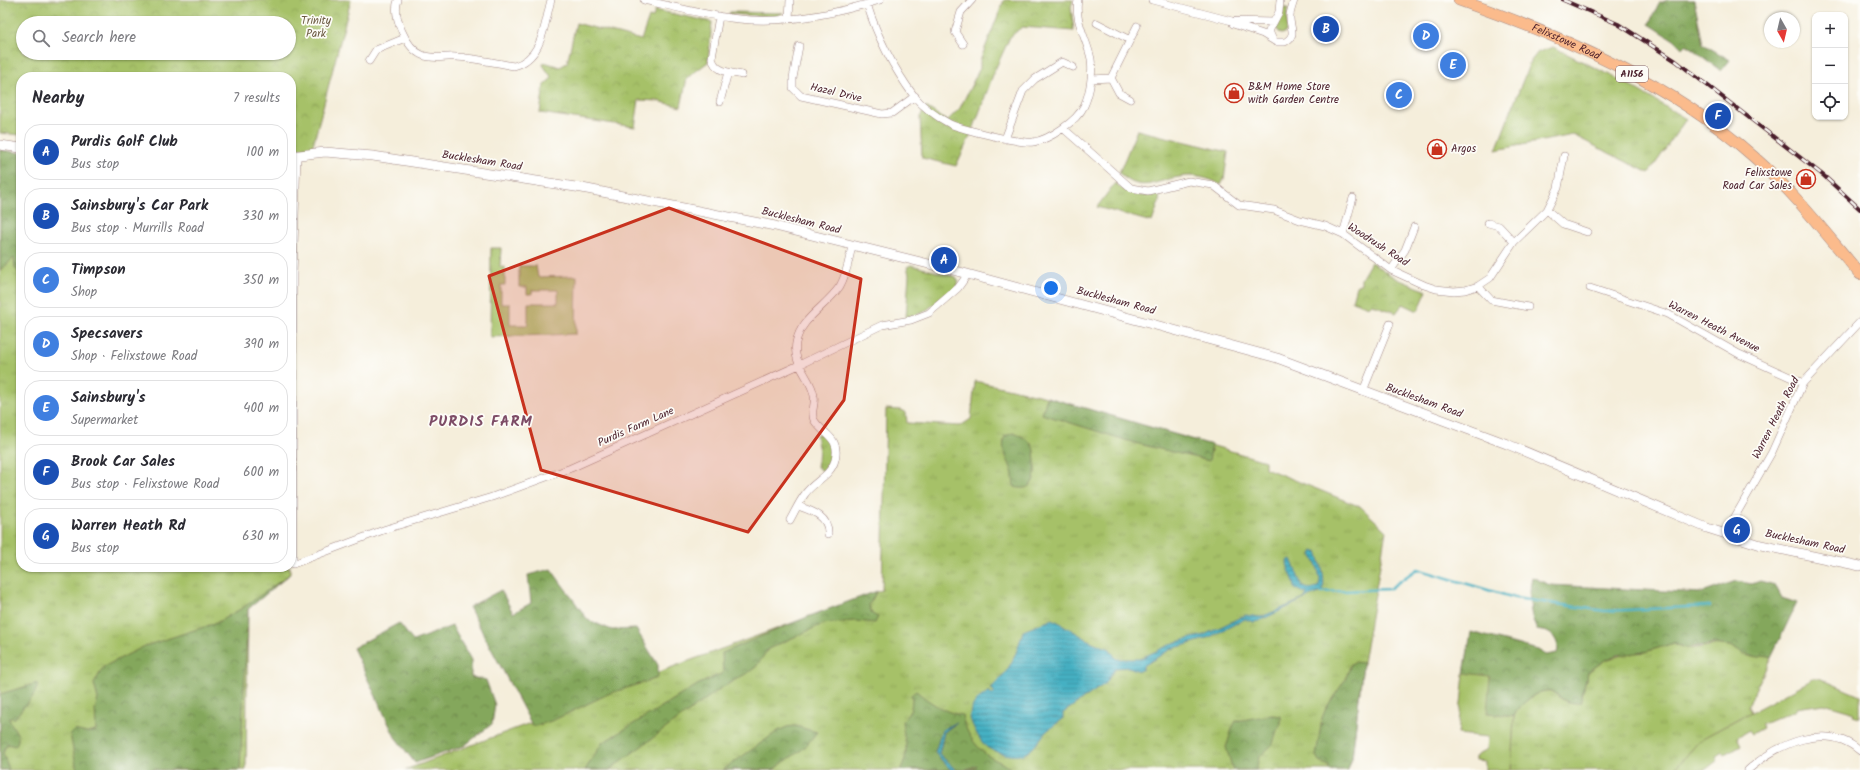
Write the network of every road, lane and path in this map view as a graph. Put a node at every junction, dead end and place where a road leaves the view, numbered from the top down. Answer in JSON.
{"nodes":[{"id":1,"x":398,"y":0,"type":"edge"},
{"id":2,"x":551,"y":0,"type":"edge"},
{"id":3,"x":644,"y":0,"type":"edge"},
{"id":4,"x":790,"y":0,"type":"edge"},
{"id":5,"x":880,"y":0,"type":"edge"},
{"id":6,"x":972,"y":0,"type":"edge"},
{"id":7,"x":1078,"y":0,"type":"edge"},
{"id":8,"x":1152,"y":0,"type":"edge"},
{"id":9,"x":1280,"y":0,"type":"edge"},
{"id":10,"x":1294,"y":0,"type":"edge"},
{"id":11,"x":1460,"y":0,"type":"edge"},
{"id":12,"x":867,"y":4,"type":"junction"},
{"id":13,"x":719,"y":16,"type":"junction"},
{"id":14,"x":789,"y":19,"type":"junction"},
{"id":15,"x":1232,"y":21,"type":"junction"},
{"id":16,"x":1273,"y":22,"type":"junction"},
{"id":17,"x":1097,"y":23,"type":"dead end"},
{"id":18,"x":1137,"y":26,"type":"dead end"},
{"id":19,"x":406,"y":38,"type":"junction"},
{"id":20,"x":1272,"y":38,"type":"junction"},
{"id":21,"x":1130,"y":40,"type":"junction"},
{"id":22,"x":963,"y":44,"type":"dead end"},
{"id":23,"x":799,"y":46,"type":"dead end"},
{"id":24,"x":370,"y":60,"type":"dead end"},
{"id":25,"x":1073,"y":68,"type":"dead end"},
{"id":26,"x":728,"y":72,"type":"junction"},
{"id":27,"x":742,"y":75,"type":"dead end"},
{"id":28,"x":1111,"y":78,"type":"junction"},
{"id":29,"x":1091,"y":79,"type":"junction"},
{"id":30,"x":914,"y":96,"type":"junction"},
{"id":31,"x":1130,"y":99,"type":"dead end"},
{"id":32,"x":720,"y":102,"type":"dead end"},
{"id":33,"x":1064,"y":129,"type":"junction"},
{"id":34,"x":1005,"y":139,"type":"junction"},
{"id":35,"x":0,"y":145,"type":"edge"},
{"id":36,"x":16,"y":147,"type":"edge"},
{"id":37,"x":296,"y":156,"type":"edge"},
{"id":38,"x":1564,"y":156,"type":"dead end"},
{"id":39,"x":1353,"y":198,"type":"dead end"},
{"id":40,"x":1547,"y":210,"type":"junction"},
{"id":41,"x":1488,"y":223,"type":"dead end"},
{"id":42,"x":1414,"y":227,"type":"dead end"},
{"id":43,"x":1587,"y":232,"type":"dead end"},
{"id":44,"x":1343,"y":234,"type":"junction"},
{"id":45,"x":1514,"y":242,"type":"junction"},
{"id":46,"x":852,"y":246,"type":"junction"},
{"id":47,"x":1391,"y":270,"type":"junction"},
{"id":48,"x":968,"y":274,"type":"junction"},
{"id":49,"x":1860,"y":274,"type":"edge"},
{"id":50,"x":1478,"y":286,"type":"junction"},
{"id":51,"x":1590,"y":288,"type":"dead end"},
{"id":52,"x":1528,"y":307,"type":"dead end"},
{"id":53,"x":1860,"y":322,"type":"edge"},
{"id":54,"x":1390,"y":324,"type":"dead end"},
{"id":55,"x":799,"y":365,"type":"junction"},
{"id":56,"x":1803,"y":383,"type":"junction"},
{"id":57,"x":1363,"y":391,"type":"junction"},
{"id":58,"x":798,"y":506,"type":"junction"},
{"id":59,"x":790,"y":520,"type":"dead end"},
{"id":60,"x":828,"y":534,"type":"dead end"},
{"id":61,"x":1726,"y":534,"type":"junction"},
{"id":62,"x":296,"y":563,"type":"edge"},
{"id":63,"x":1860,"y":566,"type":"edge"},
{"id":64,"x":1860,"y":751,"type":"edge"},
{"id":65,"x":1748,"y":770,"type":"edge"}],
"edges":[{"from":1,"to":19,"type":"street"},
{"from":2,"to":19,"type":"street"},
{"from":3,"to":13,"type":"street"},
{"from":4,"to":14,"type":"street"},
{"from":5,"to":12,"type":"street"},
{"from":6,"to":22,"type":"street"},
{"from":7,"to":29,"type":"street"},
{"from":8,"to":15,"type":"street"},
{"from":9,"to":16,"type":"street"},
{"from":10,"to":20,"type":"street"},
{"from":11,"to":49,"type":"main road","name":"Felixstowe Road","number":"A1156"},
{"from":12,"to":14,"type":"street"},
{"from":12,"to":30,"type":"street"},
{"from":13,"to":14,"type":"street"},
{"from":13,"to":26,"type":"street"},
{"from":15,"to":16,"type":"street"},
{"from":15,"to":20,"type":"street"},
{"from":16,"to":20,"type":"street"},
{"from":17,"to":21,"type":"street"},
{"from":18,"to":21,"type":"street"},
{"from":19,"to":24,"type":"street"},
{"from":21,"to":28,"type":"street"},
{"from":23,"to":30,"type":"street","name":"Hazel Drive"},
{"from":25,"to":34,"type":"street"},
{"from":26,"to":27,"type":"street"},
{"from":26,"to":32,"type":"street"},
{"from":28,"to":29,"type":"street"},
{"from":28,"to":31,"type":"street"},
{"from":29,"to":33,"type":"street"},
{"from":30,"to":34,"type":"street"},
{"from":33,"to":34,"type":"street"},
{"from":33,"to":44,"type":"street","name":"Woodrush Road"},
{"from":35,"to":36,"type":"street"},
{"from":37,"to":46,"type":"street","name":"Bucklesham Road"},
{"from":38,"to":40,"type":"street","name":"Woodrush Road"},
{"from":39,"to":44,"type":"street"},
{"from":40,"to":43,"type":"street"},
{"from":40,"to":45,"type":"street","name":"Woodrush Road"},
{"from":41,"to":45,"type":"street"},
{"from":42,"to":47,"type":"street"},
{"from":44,"to":47,"type":"street","name":"Woodrush Road"},
{"from":45,"to":50,"type":"street","name":"Woodrush Road"},
{"from":46,"to":48,"type":"street","name":"Bucklesham Road"},
{"from":46,"to":55,"type":"street"},
{"from":47,"to":50,"type":"street","name":"Woodrush Road"},
{"from":48,"to":55,"type":"street","name":"Purdis Farm Lane"},
{"from":48,"to":57,"type":"street","name":"Bucklesham Road"},
{"from":50,"to":52,"type":"street"},
{"from":51,"to":56,"type":"street","name":"Warren Heath Avenue"},
{"from":53,"to":56,"type":"street","name":"Warren Heath Road"},
{"from":54,"to":57,"type":"street"},
{"from":55,"to":58,"type":"street"},
{"from":55,"to":62,"type":"street","name":"Purdis Farm Lane"},
{"from":56,"to":61,"type":"street","name":"Warren Heath Road"},
{"from":57,"to":61,"type":"street","name":"Bucklesham Road"},
{"from":58,"to":59,"type":"street"},
{"from":58,"to":60,"type":"street"},
{"from":61,"to":63,"type":"street","name":"Bucklesham Road"},
{"from":64,"to":65,"type":"street"}]}
